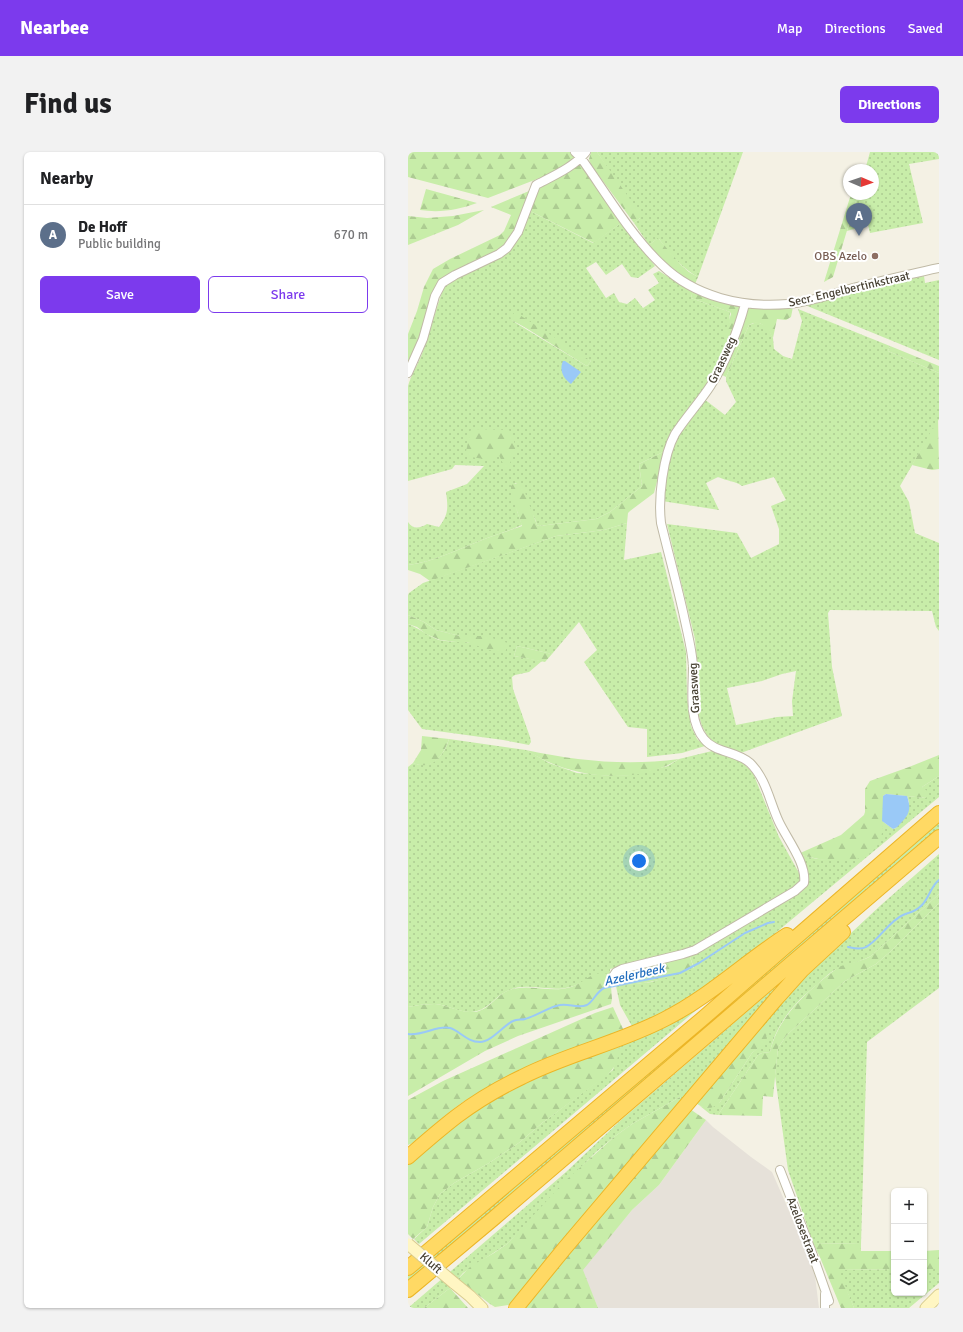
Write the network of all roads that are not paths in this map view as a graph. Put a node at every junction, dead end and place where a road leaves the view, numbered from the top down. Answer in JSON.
{"nodes":[{"id":1,"x":581,"y":154,"type":"edge"},
{"id":2,"x":939,"y":268,"type":"edge"},
{"id":3,"x":746,"y":304,"type":"junction"},
{"id":4,"x":408,"y":373,"type":"edge"},
{"id":5,"x":939,"y":813,"type":"edge"},
{"id":6,"x":939,"y":837,"type":"edge"},
{"id":7,"x":918,"y":855,"type":"junction"},
{"id":8,"x":824,"y":912,"type":"junction"},
{"id":9,"x":612,"y":978,"type":"dead end"},
{"id":10,"x":408,"y":1157,"type":"edge"},
{"id":11,"x":780,"y":1170,"type":"dead end"},
{"id":12,"x":408,"y":1244,"type":"edge"},
{"id":13,"x":408,"y":1268,"type":"edge"},
{"id":14,"x":454,"y":1283,"type":"junction"},
{"id":15,"x":408,"y":1290,"type":"edge"},
{"id":16,"x":939,"y":1295,"type":"edge"},
{"id":17,"x":827,"y":1304,"type":"edge"},
{"id":18,"x":472,"y":1308,"type":"edge"},
{"id":19,"x":482,"y":1308,"type":"edge"},
{"id":20,"x":516,"y":1308,"type":"edge"},
{"id":21,"x":926,"y":1308,"type":"edge"}],
"edges":[{"from":1,"to":3,"type":"street","name":"Secr. Engelbertinkstraat"},
{"from":1,"to":4,"type":"street"},
{"from":2,"to":3,"type":"street","name":"Secr. Engelbertinkstraat"},
{"from":3,"to":9,"type":"street","name":"Graasweg"},
{"from":5,"to":8,"type":"highway"},
{"from":6,"to":7,"type":"highway"},
{"from":7,"to":15,"type":"highway"},
{"from":7,"to":20,"type":"highway"},
{"from":8,"to":10,"type":"highway"},
{"from":8,"to":13,"type":"highway"},
{"from":11,"to":17,"type":"street","name":"Azelosestraat"},
{"from":12,"to":14,"type":"main road","name":"Kluft","bridge":true},
{"from":14,"to":18,"type":"main road","name":"Kluft"},
{"from":14,"to":19,"type":"main road","name":"Kluft"},
{"from":16,"to":21,"type":"main road"}]}
